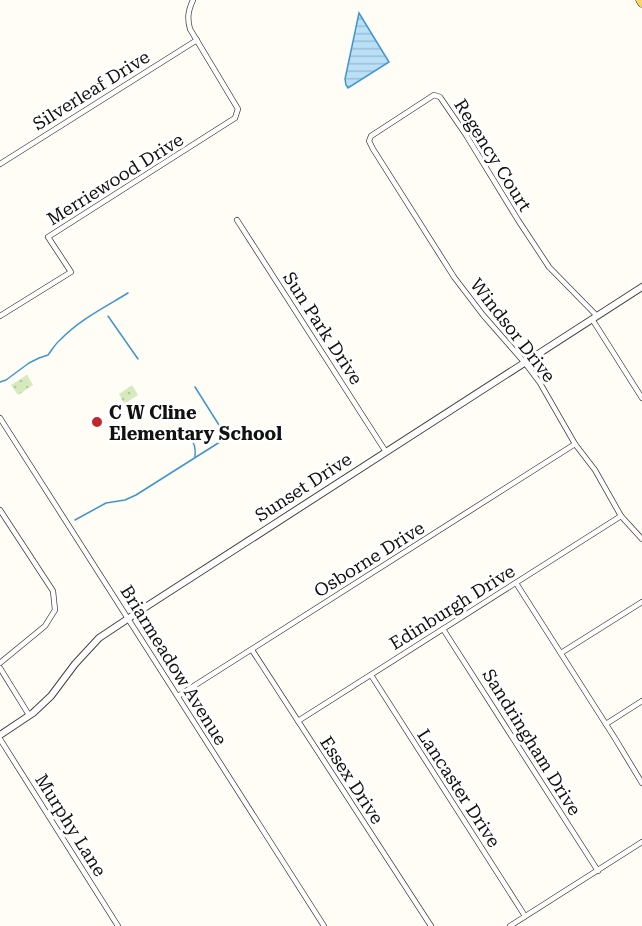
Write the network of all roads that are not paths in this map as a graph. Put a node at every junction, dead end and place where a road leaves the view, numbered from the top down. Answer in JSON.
{"nodes":[{"id":1,"x":192,"y":0,"type":"edge"},
{"id":2,"x":197,"y":40,"type":"junction"},
{"id":3,"x":0,"y":164,"type":"edge"},
{"id":4,"x":383,"y":166,"type":"joint"},
{"id":5,"x":237,"y":220,"type":"dead end"},
{"id":6,"x":642,"y":287,"type":"edge"},
{"id":7,"x":0,"y":316,"type":"edge"},
{"id":8,"x":595,"y":317,"type":"junction"},
{"id":9,"x":525,"y":363,"type":"junction"},
{"id":10,"x":642,"y":398,"type":"edge"},
{"id":11,"x":0,"y":418,"type":"edge"},
{"id":12,"x":575,"y":444,"type":"junction"},
{"id":13,"x":386,"y":452,"type":"junction"},
{"id":14,"x":0,"y":510,"type":"edge"},
{"id":15,"x":621,"y":516,"type":"junction"},
{"id":16,"x":642,"y":539,"type":"edge"},
{"id":17,"x":516,"y":583,"type":"junction"},
{"id":18,"x":642,"y":602,"type":"edge"},
{"id":19,"x":128,"y":618,"type":"junction"},
{"id":20,"x":444,"y":629,"type":"junction"},
{"id":21,"x":252,"y":650,"type":"junction"},
{"id":22,"x":561,"y":653,"type":"junction"},
{"id":23,"x":0,"y":663,"type":"edge"},
{"id":24,"x":0,"y":668,"type":"edge"},
{"id":25,"x":371,"y":675,"type":"junction"},
{"id":26,"x":178,"y":696,"type":"junction"},
{"id":27,"x":642,"y":701,"type":"edge"},
{"id":28,"x":29,"y":716,"type":"junction"},
{"id":29,"x":298,"y":721,"type":"junction"},
{"id":30,"x":606,"y":723,"type":"junction"},
{"id":31,"x":0,"y":737,"type":"edge"},
{"id":32,"x":642,"y":783,"type":"edge"},
{"id":33,"x":642,"y":843,"type":"edge"},
{"id":34,"x":598,"y":871,"type":"junction"},
{"id":35,"x":525,"y":916,"type":"junction"},
{"id":36,"x":118,"y":926,"type":"edge"},
{"id":37,"x":324,"y":926,"type":"edge"},
{"id":38,"x":430,"y":926,"type":"edge"},
{"id":39,"x":510,"y":926,"type":"edge"}],
"edges":[{"from":1,"to":2,"type":"street"},
{"from":2,"to":3,"type":"street","name":"Silverleaf Drive"},
{"from":2,"to":7,"type":"street","name":"Merriewood Drive"},
{"from":4,"to":8,"type":"street","name":"Regency Court"},
{"from":4,"to":9,"type":"street","name":"Windsor Drive"},
{"from":5,"to":13,"type":"street","name":"Sun Park Drive"},
{"from":6,"to":8,"type":"street","name":"Sunset Drive"},
{"from":8,"to":9,"type":"street","name":"Sunset Drive"},
{"from":8,"to":10,"type":"street","name":"Regency Court"},
{"from":9,"to":12,"type":"street","name":"Windsor Drive"},
{"from":9,"to":13,"type":"street","name":"Sunset Drive"},
{"from":11,"to":19,"type":"street","name":"Briarmeadow Avenue"},
{"from":12,"to":15,"type":"street","name":"Windsor Drive"},
{"from":12,"to":21,"type":"street","name":"Osborne Drive"},
{"from":13,"to":19,"type":"street","name":"Sunset Drive"},
{"from":14,"to":23,"type":"street"},
{"from":15,"to":16,"type":"street","name":"Windsor Drive"},
{"from":15,"to":17,"type":"street","name":"Edinburgh Drive"},
{"from":17,"to":20,"type":"street","name":"Edinburgh Drive"},
{"from":17,"to":22,"type":"street"},
{"from":18,"to":22,"type":"street"},
{"from":19,"to":26,"type":"street","name":"Briarmeadow Avenue"},
{"from":19,"to":28,"type":"street","name":"Sunset Drive"},
{"from":20,"to":25,"type":"street","name":"Edinburgh Drive"},
{"from":20,"to":34,"type":"street","name":"Sandringham Drive"},
{"from":21,"to":26,"type":"street","name":"Osborne Drive"},
{"from":21,"to":29,"type":"street","name":"Essex Drive"},
{"from":22,"to":30,"type":"street"},
{"from":24,"to":28,"type":"street"},
{"from":25,"to":29,"type":"street","name":"Edinburgh Drive"},
{"from":25,"to":35,"type":"street","name":"Lancaster Drive"},
{"from":26,"to":37,"type":"street","name":"Briarmeadow Avenue"},
{"from":27,"to":30,"type":"street"},
{"from":28,"to":31,"type":"street","name":"Sunset Drive"},
{"from":29,"to":38,"type":"street","name":"Essex Drive"},
{"from":30,"to":32,"type":"street"},
{"from":31,"to":36,"type":"street","name":"Murphy Lane"},
{"from":33,"to":34,"type":"street"},
{"from":34,"to":35,"type":"street"},
{"from":35,"to":39,"type":"street"}]}
